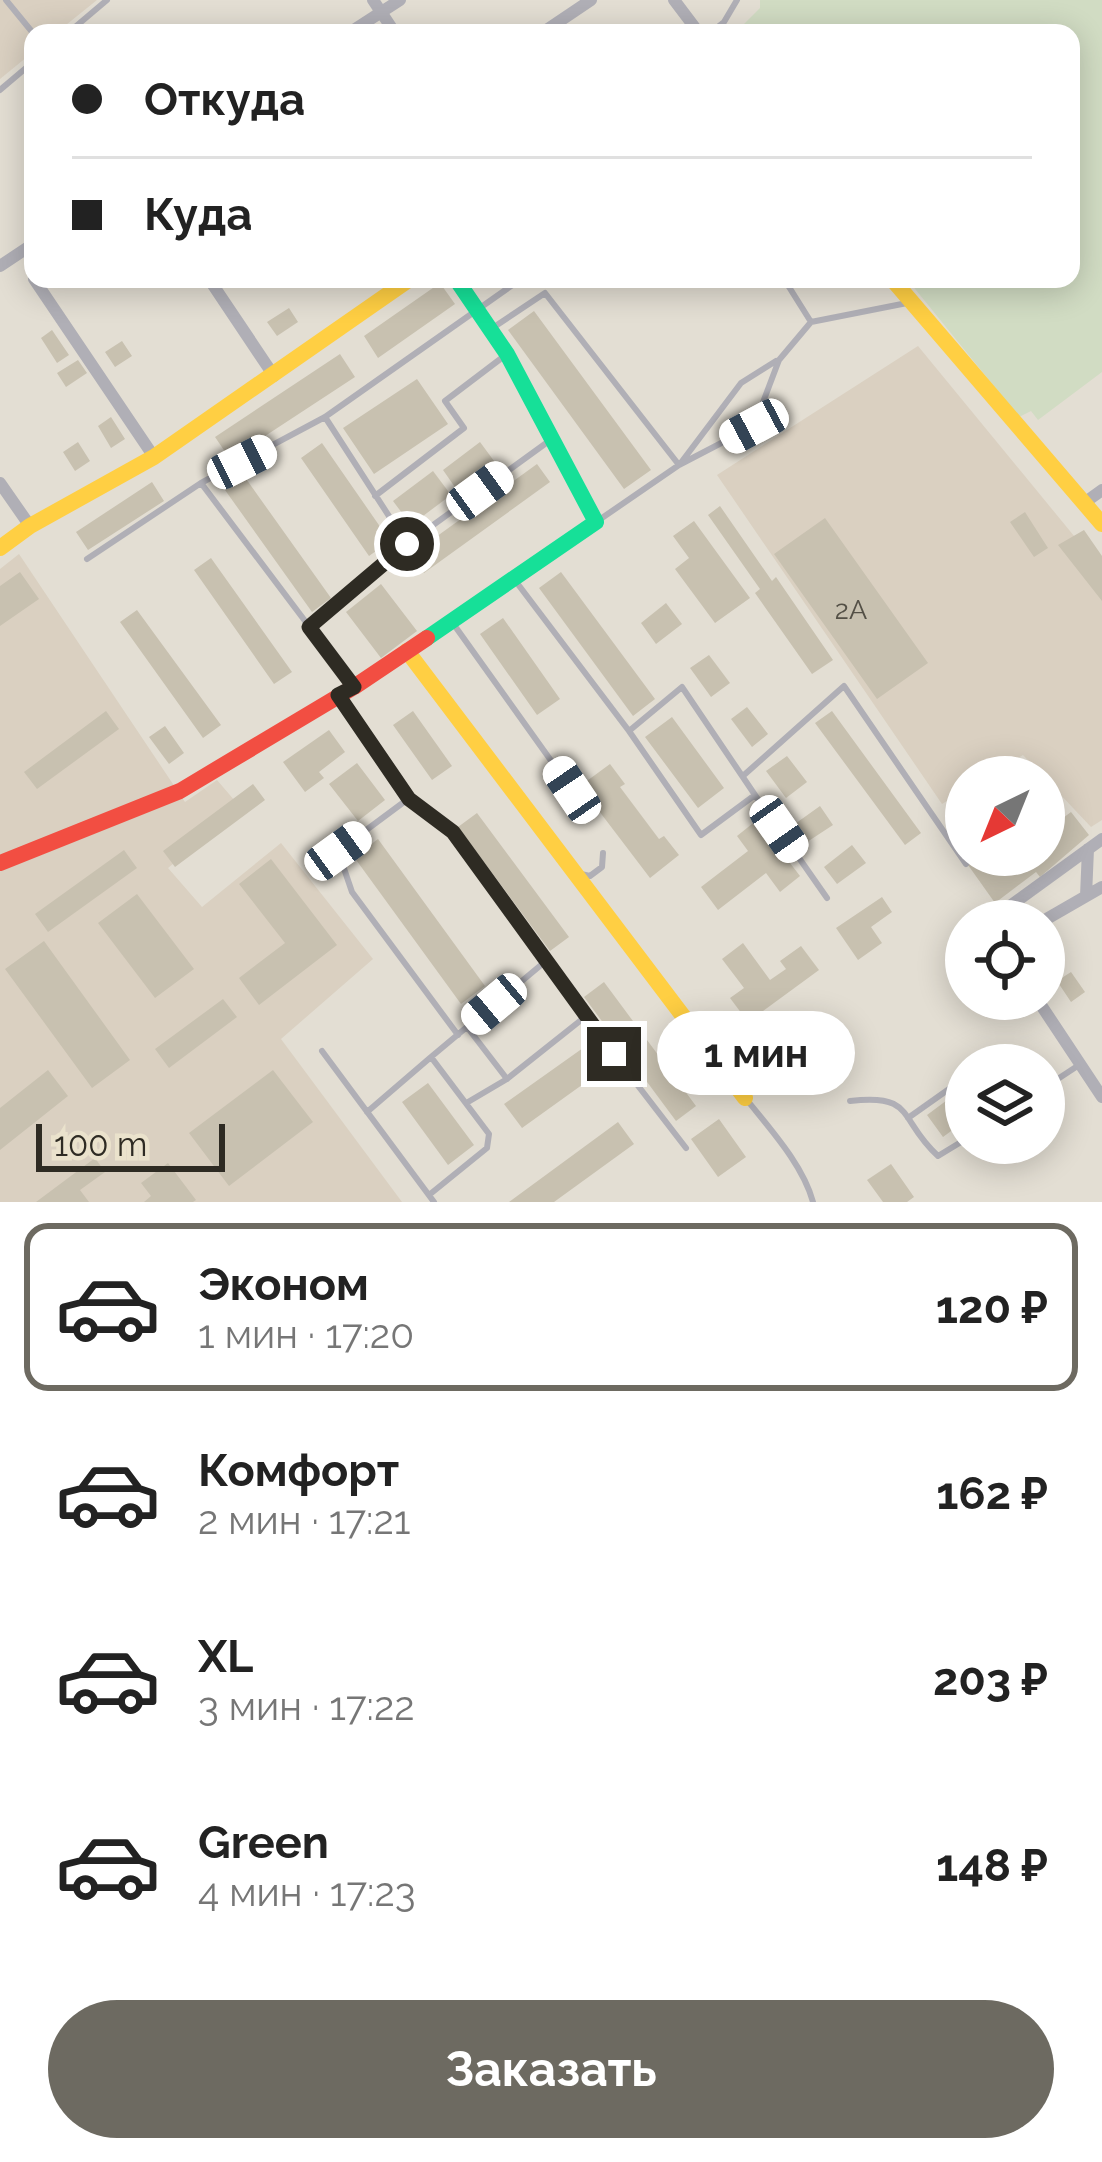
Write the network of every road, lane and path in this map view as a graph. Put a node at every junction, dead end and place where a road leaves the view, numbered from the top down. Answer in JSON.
{"nodes":[{"id":1,"x":6,"y":0,"type":"edge"},
{"id":2,"x":107,"y":0,"type":"edge"},
{"id":3,"x":400,"y":0,"type":"edge"},
{"id":4,"x":591,"y":0,"type":"edge"},
{"id":5,"x":674,"y":0,"type":"edge"},
{"id":6,"x":378,"y":6,"type":"edge"},
{"id":7,"x":26,"y":24,"type":"edge"},
{"id":8,"x":79,"y":24,"type":"edge"},
{"id":9,"x":555,"y":24,"type":"edge"},
{"id":10,"x":693,"y":24,"type":"edge"},
{"id":11,"x":24,"y":69,"type":"edge"},
{"id":12,"x":0,"y":89,"type":"edge"},
{"id":13,"x":24,"y":250,"type":"edge"},
{"id":14,"x":17,"y":254,"type":"junction"},
{"id":15,"x":24,"y":264,"type":"edge"},
{"id":16,"x":0,"y":266,"type":"edge"},
{"id":17,"x":41,"y":288,"type":"edge"},
{"id":18,"x":214,"y":288,"type":"edge"},
{"id":19,"x":389,"y":288,"type":"edge"},
{"id":20,"x":462,"y":288,"type":"edge"},
{"id":21,"x":509,"y":288,"type":"edge"},
{"id":22,"x":790,"y":288,"type":"edge"},
{"id":23,"x":899,"y":288,"type":"edge"},
{"id":24,"x":910,"y":302,"type":"junction"},
{"id":25,"x":478,"y":310,"type":"junction"},
{"id":26,"x":811,"y":322,"type":"junction"},
{"id":27,"x":491,"y":330,"type":"junction"},
{"id":28,"x":506,"y":355,"type":"junction"},
{"id":29,"x":779,"y":360,"type":"junction"},
{"id":30,"x":274,"y":376,"type":"junction"},
{"id":31,"x":325,"y":417,"type":"junction"},
{"id":32,"x":552,"y":439,"type":"junction"},
{"id":33,"x":154,"y":457,"type":"junction"},
{"id":34,"x":679,"y":465,"type":"junction"},
{"id":35,"x":0,"y":483,"type":"edge"},
{"id":36,"x":201,"y":483,"type":"junction"},
{"id":37,"x":1102,"y":490,"type":"edge"},
{"id":38,"x":375,"y":496,"type":"junction"},
{"id":39,"x":1084,"y":502,"type":"junction"},
{"id":40,"x":596,"y":522,"type":"junction"},
{"id":41,"x":1102,"y":524,"type":"edge"},
{"id":42,"x":30,"y":526,"type":"junction"},
{"id":43,"x":407,"y":544,"type":"junction"},
{"id":44,"x":0,"y":548,"type":"edge"},
{"id":45,"x":87,"y":559,"type":"dead end"},
{"id":46,"x":513,"y":577,"type":"junction"},
{"id":47,"x":452,"y":621,"type":"junction"},
{"id":48,"x":309,"y":627,"type":"junction"},
{"id":49,"x":407,"y":651,"type":"junction"},
{"id":50,"x":346,"y":691,"type":"junction"},
{"id":51,"x":629,"y":730,"type":"junction"},
{"id":52,"x":744,"y":775,"type":"junction"},
{"id":53,"x":572,"y":790,"type":"dead end"},
{"id":54,"x":755,"y":795,"type":"junction"},
{"id":55,"x":409,"y":799,"type":"junction"},
{"id":56,"x":945,"y":833,"type":"edge"},
{"id":57,"x":1102,"y":839,"type":"edge"},
{"id":58,"x":1088,"y":849,"type":"junction"},
{"id":59,"x":603,"y":853,"type":"dead end"},
{"id":60,"x":0,"y":863,"type":"edge"},
{"id":61,"x":574,"y":872,"type":"junction"},
{"id":62,"x":1102,"y":887,"type":"edge"},
{"id":63,"x":1086,"y":896,"type":"junction"},
{"id":64,"x":827,"y":898,"type":"dead end"},
{"id":65,"x":1018,"y":900,"type":"edge"},
{"id":66,"x":1065,"y":908,"type":"edge"},
{"id":67,"x":548,"y":960,"type":"junction"},
{"id":68,"x":585,"y":1017,"type":"junction"},
{"id":69,"x":1050,"y":1020,"type":"edge"},
{"id":70,"x":467,"y":1027,"type":"junction"},
{"id":71,"x":458,"y":1035,"type":"junction"},
{"id":72,"x":322,"y":1051,"type":"dead end"},
{"id":73,"x":431,"y":1057,"type":"junction"},
{"id":74,"x":1079,"y":1065,"type":"junction"},
{"id":75,"x":1065,"y":1074,"type":"edge"},
{"id":76,"x":507,"y":1079,"type":"junction"},
{"id":77,"x":945,"y":1092,"type":"edge"},
{"id":78,"x":1102,"y":1097,"type":"edge"},
{"id":79,"x":746,"y":1098,"type":"joint"},
{"id":80,"x":850,"y":1101,"type":"dead end"},
{"id":81,"x":468,"y":1102,"type":"junction"},
{"id":82,"x":367,"y":1112,"type":"junction"},
{"id":83,"x":908,"y":1118,"type":"junction"},
{"id":84,"x":686,"y":1148,"type":"dead end"},
{"id":85,"x":945,"y":1152,"type":"edge"},
{"id":86,"x":431,"y":1198,"type":"edge"},
{"id":87,"x":813,"y":1202,"type":"edge"}],
"edges":[{"from":1,"to":7,"type":"lane"},
{"from":2,"to":8,"type":"lane"},
{"from":3,"to":6,"type":"street"},
{"from":4,"to":9,"type":"street"},
{"from":5,"to":10,"type":"street"},
{"from":11,"to":12,"type":"lane"},
{"from":13,"to":14,"type":"street"},
{"from":14,"to":15,"type":"street"},
{"from":14,"to":16,"type":"street"},
{"from":17,"to":33,"type":"street"},
{"from":18,"to":30,"type":"street"},
{"from":19,"to":30,"type":"street"},
{"from":20,"to":25,"type":"street"},
{"from":21,"to":25,"type":"lane"},
{"from":22,"to":26,"type":"lane"},
{"from":23,"to":24,"type":"street"},
{"from":24,"to":26,"type":"lane"},
{"from":24,"to":39,"type":"street"},
{"from":25,"to":27,"type":"street"},
{"from":25,"to":31,"type":"lane"},
{"from":26,"to":29,"type":"lane"},
{"from":27,"to":28,"type":"street"},
{"from":27,"to":34,"type":"lane"},
{"from":28,"to":32,"type":"street"},
{"from":28,"to":38,"type":"lane"},
{"from":29,"to":34,"type":"lane"},
{"from":29,"to":34,"type":"lane"},
{"from":30,"to":33,"type":"street"},
{"from":31,"to":36,"type":"lane"},
{"from":31,"to":38,"type":"lane"},
{"from":32,"to":40,"type":"street"},
{"from":32,"to":43,"type":"lane"},
{"from":33,"to":42,"type":"street"},
{"from":34,"to":40,"type":"lane"},
{"from":35,"to":42,"type":"street"},
{"from":36,"to":45,"type":"lane"},
{"from":36,"to":48,"type":"lane"},
{"from":37,"to":39,"type":"street"},
{"from":38,"to":43,"type":"lane"},
{"from":39,"to":41,"type":"street"},
{"from":40,"to":46,"type":"street"},
{"from":42,"to":44,"type":"street"},
{"from":43,"to":48,"type":"lane"},
{"from":46,"to":47,"type":"street"},
{"from":46,"to":51,"type":"lane"},
{"from":47,"to":49,"type":"street"},
{"from":47,"to":53,"type":"lane"},
{"from":48,"to":50,"type":"lane"},
{"from":49,"to":50,"type":"street"},
{"from":49,"to":61,"type":"street"},
{"from":50,"to":55,"type":"lane"},
{"from":50,"to":60,"type":"street"},
{"from":51,"to":52,"type":"lane"},
{"from":51,"to":54,"type":"lane"},
{"from":52,"to":54,"type":"lane"},
{"from":52,"to":56,"type":"lane"},
{"from":54,"to":64,"type":"lane"},
{"from":55,"to":67,"type":"lane"},
{"from":55,"to":71,"type":"lane"},
{"from":57,"to":58,"type":"street"},
{"from":58,"to":63,"type":"street"},
{"from":58,"to":65,"type":"street"},
{"from":59,"to":61,"type":"lane"},
{"from":61,"to":79,"type":"street"},
{"from":62,"to":63,"type":"street"},
{"from":63,"to":66,"type":"street"},
{"from":67,"to":68,"type":"lane"},
{"from":67,"to":70,"type":"lane"},
{"from":68,"to":76,"type":"lane"},
{"from":68,"to":84,"type":"lane"},
{"from":69,"to":74,"type":"street"},
{"from":70,"to":71,"type":"lane"},
{"from":70,"to":76,"type":"lane"},
{"from":71,"to":73,"type":"lane"},
{"from":72,"to":82,"type":"lane"},
{"from":73,"to":81,"type":"lane"},
{"from":73,"to":82,"type":"lane"},
{"from":74,"to":75,"type":"lane"},
{"from":74,"to":78,"type":"street"},
{"from":76,"to":81,"type":"lane"},
{"from":77,"to":83,"type":"lane"},
{"from":79,"to":87,"type":"lane"},
{"from":80,"to":83,"type":"lane"},
{"from":81,"to":86,"type":"lane"},
{"from":82,"to":86,"type":"lane"},
{"from":83,"to":85,"type":"lane"}]}
